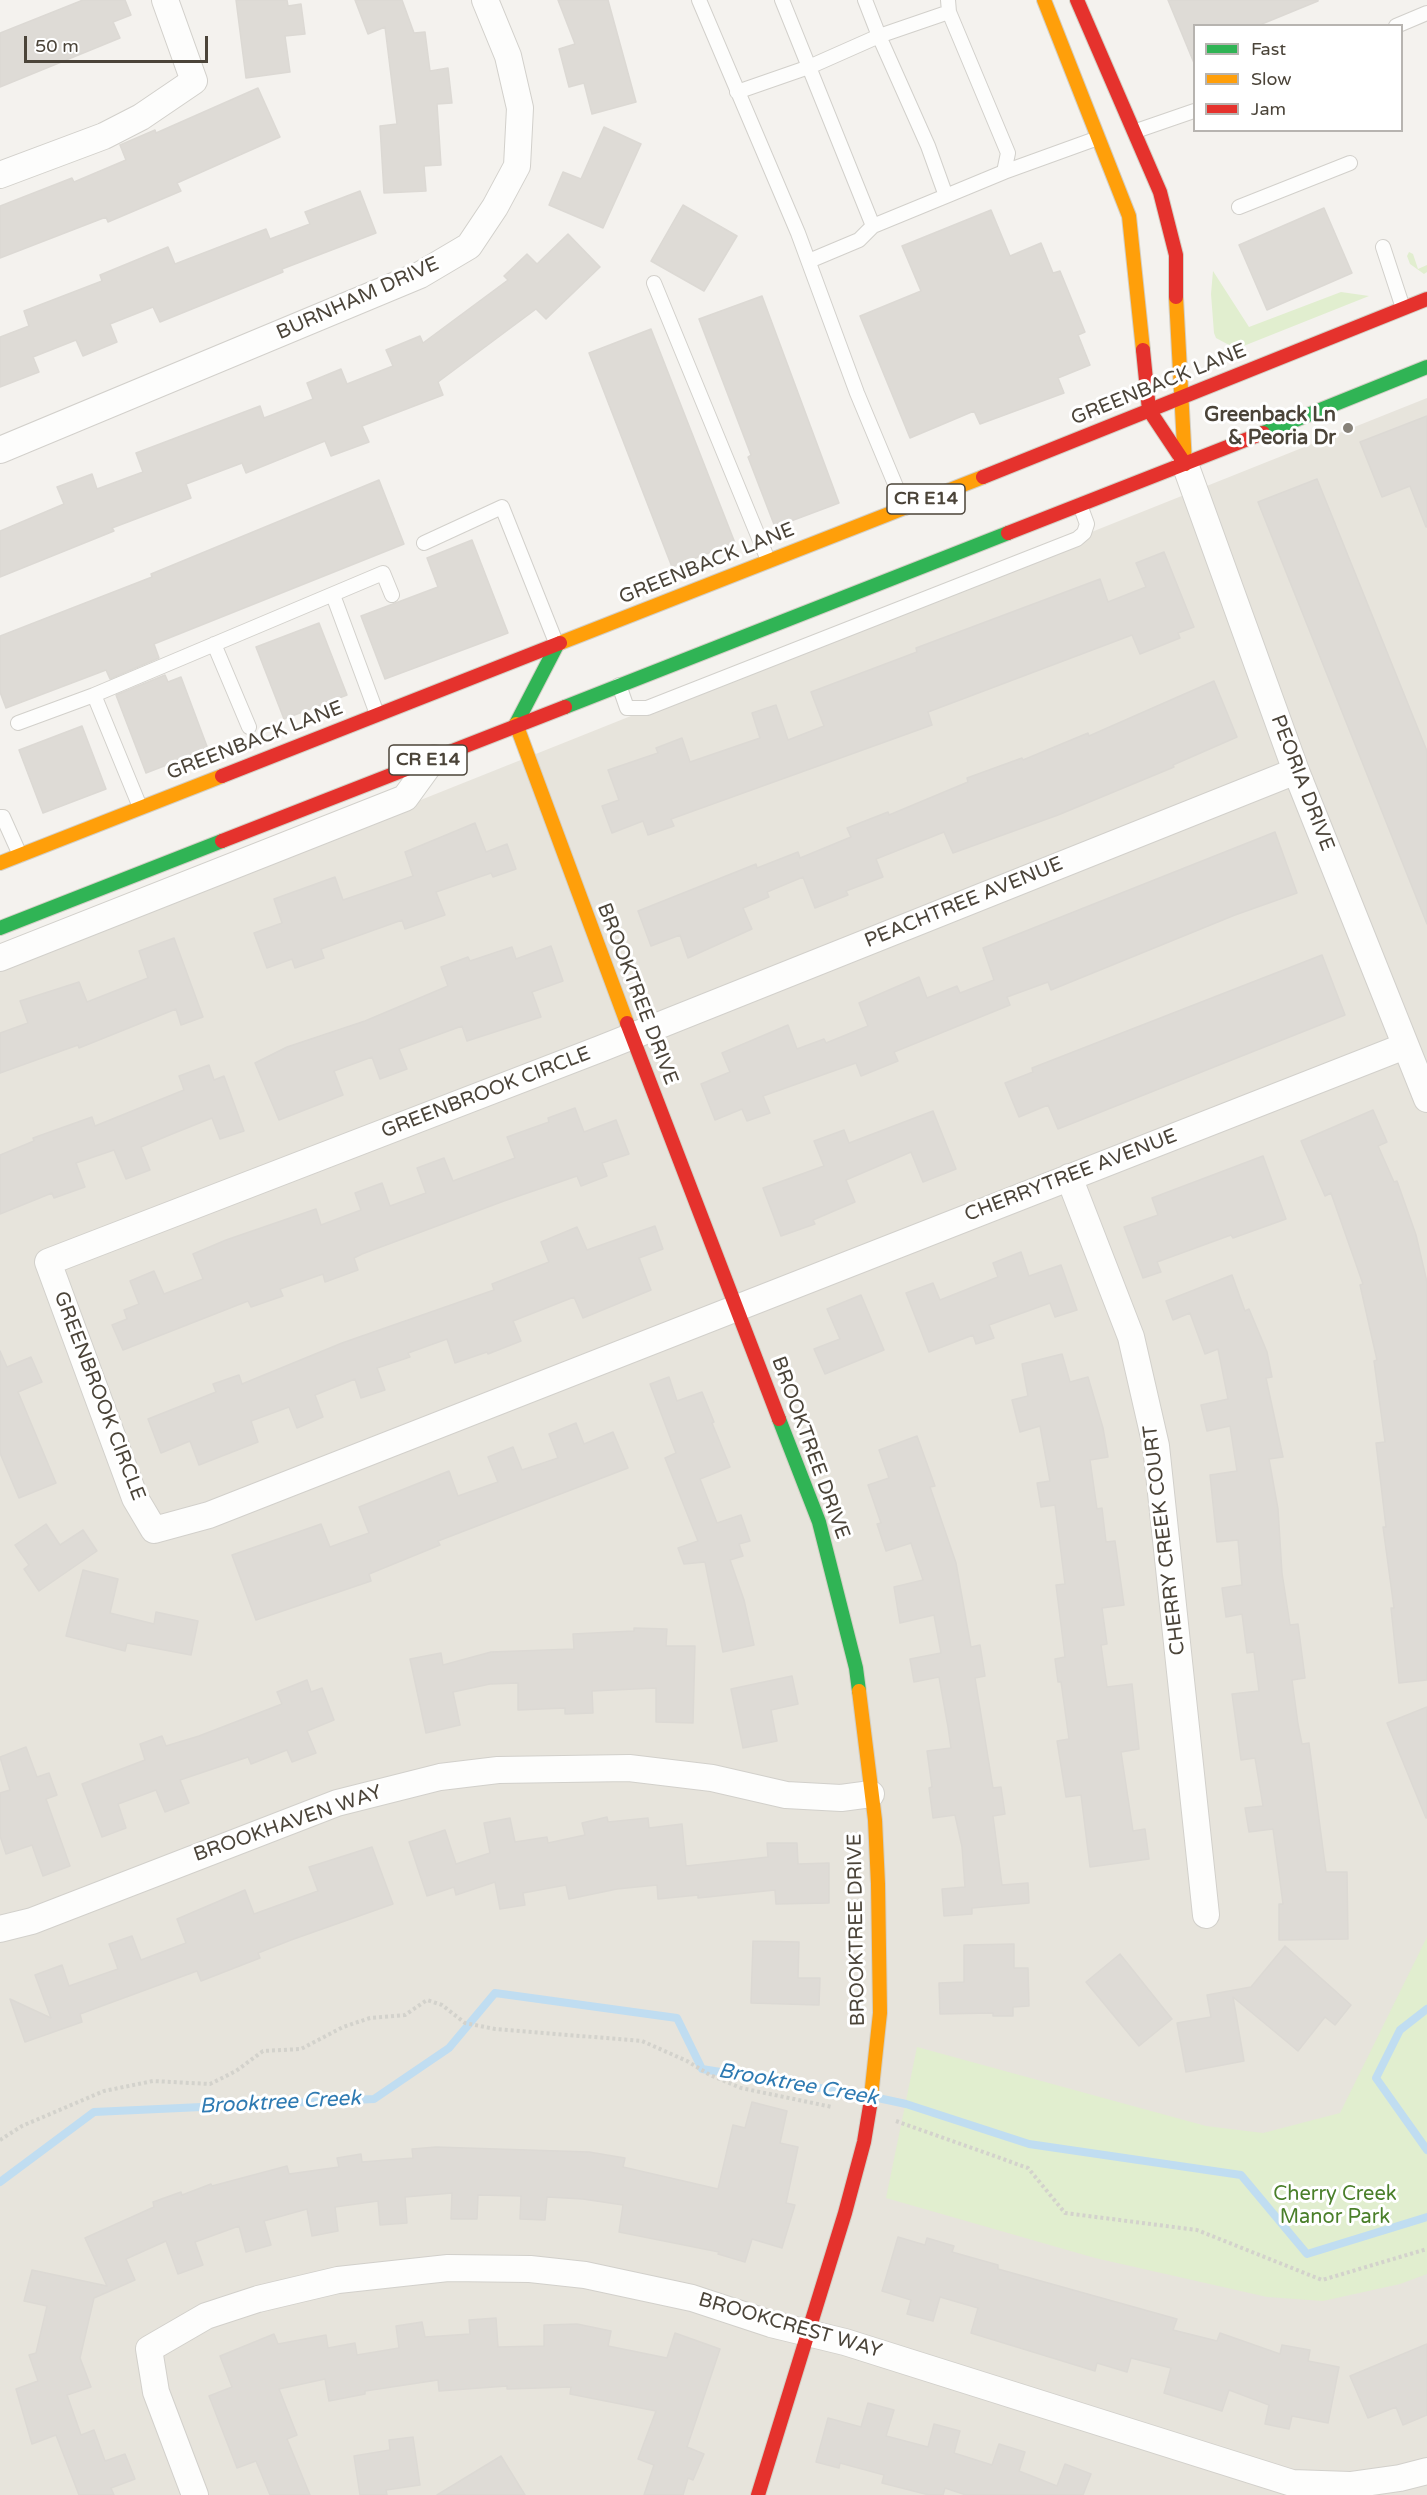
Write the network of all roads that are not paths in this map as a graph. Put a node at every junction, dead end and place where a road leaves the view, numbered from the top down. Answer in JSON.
{"nodes":[{"id":1,"x":165,"y":0,"type":"edge"},
{"id":2,"x":484,"y":0,"type":"edge"},
{"id":3,"x":699,"y":0,"type":"edge"},
{"id":4,"x":782,"y":0,"type":"edge"},
{"id":5,"x":865,"y":0,"type":"edge"},
{"id":6,"x":1044,"y":0,"type":"edge"},
{"id":7,"x":1077,"y":0,"type":"edge"},
{"id":8,"x":949,"y":6,"type":"edge"},
{"id":9,"x":1427,"y":13,"type":"edge"},
{"id":10,"x":1401,"y":24,"type":"edge"},
{"id":11,"x":879,"y":36,"type":"junction"},
{"id":12,"x":809,"y":67,"type":"junction"},
{"id":13,"x":736,"y":92,"type":"junction"},
{"id":14,"x":1193,"y":111,"type":"edge"},
{"id":15,"x":1136,"y":131,"type":"junction"},
{"id":16,"x":1099,"y":137,"type":"junction"},
{"id":17,"x":1350,"y":163,"type":"dead end"},
{"id":18,"x":1004,"y":172,"type":"junction"},
{"id":19,"x":0,"y":175,"type":"edge"},
{"id":20,"x":946,"y":196,"type":"junction"},
{"id":21,"x":1239,"y":207,"type":"dead end"},
{"id":22,"x":873,"y":226,"type":"junction"},
{"id":23,"x":1383,"y":247,"type":"dead end"},
{"id":24,"x":809,"y":261,"type":"junction"},
{"id":25,"x":654,"y":283,"type":"dead end"},
{"id":26,"x":1427,"y":298,"type":"edge"},
{"id":27,"x":1403,"y":308,"type":"junction"},
{"id":28,"x":1427,"y":367,"type":"edge"},
{"id":29,"x":1183,"y":396,"type":"junction"},
{"id":30,"x":1149,"y":410,"type":"junction"},
{"id":31,"x":0,"y":450,"type":"edge"},
{"id":32,"x":1185,"y":464,"type":"junction"},
{"id":33,"x":1080,"y":505,"type":"junction"},
{"id":34,"x":905,"y":508,"type":"junction"},
{"id":35,"x":424,"y":543,"type":"dead end"},
{"id":36,"x":768,"y":560,"type":"junction"},
{"id":37,"x":333,"y":595,"type":"junction"},
{"id":38,"x":392,"y":595,"type":"dead end"},
{"id":39,"x":214,"y":644,"type":"junction"},
{"id":40,"x":557,"y":645,"type":"junction"},
{"id":41,"x":619,"y":685,"type":"junction"},
{"id":42,"x":94,"y":694,"type":"junction"},
{"id":43,"x":377,"y":714,"type":"junction"},
{"id":44,"x":18,"y":723,"type":"dead end"},
{"id":45,"x":516,"y":724,"type":"junction"},
{"id":46,"x":249,"y":727,"type":"dead end"},
{"id":47,"x":435,"y":758,"type":"junction"},
{"id":48,"x":1296,"y":771,"type":"junction"},
{"id":49,"x":140,"y":807,"type":"junction"},
{"id":50,"x":0,"y":817,"type":"edge"},
{"id":51,"x":20,"y":855,"type":"junction"},
{"id":52,"x":0,"y":863,"type":"edge"},
{"id":53,"x":0,"y":928,"type":"edge"},
{"id":54,"x":0,"y":958,"type":"edge"},
{"id":55,"x":632,"y":1036,"type":"junction"},
{"id":56,"x":1405,"y":1046,"type":"junction"},
{"id":57,"x":1427,"y":1099,"type":"edge"},
{"id":58,"x":1069,"y":1177,"type":"junction"},
{"id":59,"x":736,"y":1307,"type":"junction"},
{"id":60,"x":871,"y":1794,"type":"junction"},
{"id":61,"x":1206,"y":1915,"type":"dead end"},
{"id":62,"x":0,"y":1929,"type":"edge"},
{"id":63,"x":809,"y":2333,"type":"junction"},
{"id":64,"x":1427,"y":2471,"type":"edge"},
{"id":65,"x":195,"y":2495,"type":"edge"},
{"id":66,"x":758,"y":2495,"type":"edge"}],
"edges":[{"from":1,"to":19,"type":"street"},
{"from":2,"to":31,"type":"street","name":"BURNHAM DRIVE"},
{"from":3,"to":13,"type":"lane"},
{"from":4,"to":12,"type":"lane"},
{"from":5,"to":11,"type":"lane"},
{"from":6,"to":16,"type":"main road"},
{"from":7,"to":15,"type":"main road"},
{"from":8,"to":11,"type":"lane"},
{"from":8,"to":18,"type":"lane"},
{"from":9,"to":10,"type":"lane"},
{"from":11,"to":12,"type":"lane"},
{"from":11,"to":20,"type":"lane"},
{"from":12,"to":13,"type":"lane"},
{"from":12,"to":22,"type":"lane"},
{"from":13,"to":24,"type":"lane"},
{"from":14,"to":15,"type":"lane"},
{"from":15,"to":29,"type":"main road"},
{"from":16,"to":18,"type":"lane"},
{"from":16,"to":30,"type":"main road"},
{"from":17,"to":21,"type":"lane"},
{"from":18,"to":20,"type":"lane"},
{"from":20,"to":22,"type":"lane"},
{"from":22,"to":24,"type":"lane"},
{"from":23,"to":27,"type":"lane"},
{"from":24,"to":34,"type":"lane"},
{"from":25,"to":36,"type":"lane"},
{"from":26,"to":27,"type":"main road","name":"GREENBACK LANE","number":"CR E14"},
{"from":27,"to":29,"type":"main road","name":"GREENBACK LANE","number":"CR E14"},
{"from":28,"to":32,"type":"main road","number":"CR E14"},
{"from":29,"to":30,"type":"main road","name":"GREENBACK LANE","number":"CR E14"},
{"from":29,"to":32,"type":"main road"},
{"from":30,"to":32,"type":"main road"},
{"from":30,"to":34,"type":"main road","name":"GREENBACK LANE","number":"CR E14"},
{"from":32,"to":33,"type":"main road","number":"CR E14"},
{"from":32,"to":48,"type":"street","name":"PEORIA DRIVE"},
{"from":33,"to":41,"type":"main road","number":"CR E14"},
{"from":33,"to":41,"type":"lane"},
{"from":34,"to":36,"type":"main road","name":"GREENBACK LANE","number":"CR E14"},
{"from":35,"to":40,"type":"lane"},
{"from":36,"to":40,"type":"main road","name":"GREENBACK LANE","number":"CR E14"},
{"from":37,"to":38,"type":"lane"},
{"from":37,"to":39,"type":"lane"},
{"from":37,"to":43,"type":"lane"},
{"from":39,"to":42,"type":"lane"},
{"from":39,"to":46,"type":"lane"},
{"from":40,"to":43,"type":"main road","name":"GREENBACK LANE","number":"CR E14"},
{"from":40,"to":45,"type":"main road"},
{"from":41,"to":45,"type":"main road","number":"CR E14"},
{"from":42,"to":44,"type":"lane"},
{"from":42,"to":49,"type":"lane"},
{"from":43,"to":49,"type":"main road","name":"GREENBACK LANE","number":"CR E14"},
{"from":45,"to":47,"type":"main road","number":"CR E14"},
{"from":45,"to":55,"type":"main road","name":"BROOKTREE DRIVE"},
{"from":47,"to":53,"type":"main road","number":"CR E14"},
{"from":47,"to":54,"type":"street"},
{"from":48,"to":55,"type":"street","name":"PEACHTREE AVENUE"},
{"from":48,"to":56,"type":"street","name":"PEORIA DRIVE"},
{"from":49,"to":51,"type":"main road","name":"GREENBACK LANE","number":"CR E14"},
{"from":50,"to":51,"type":"lane"},
{"from":51,"to":52,"type":"main road","name":"GREENBACK LANE","number":"CR E14"},
{"from":55,"to":59,"type":"main road","name":"BROOKTREE DRIVE"},
{"from":55,"to":59,"type":"street","name":"GREENBROOK CIRCLE"},
{"from":56,"to":57,"type":"street","name":"PEORIA DRIVE"},
{"from":56,"to":58,"type":"street","name":"CHERRYTREE AVENUE"},
{"from":58,"to":59,"type":"street","name":"CHERRYTREE AVENUE"},
{"from":58,"to":61,"type":"street","name":"CHERRY CREEK COURT"},
{"from":59,"to":60,"type":"main road","name":"BROOKTREE DRIVE"},
{"from":60,"to":62,"type":"street","name":"BROOKHAVEN WAY"},
{"from":60,"to":63,"type":"main road","name":"BROOKTREE DRIVE"},
{"from":63,"to":64,"type":"street","name":"BROOKCREST WAY"},
{"from":63,"to":65,"type":"street","name":"BROOKCREST WAY"},
{"from":63,"to":66,"type":"main road","name":"BROOKTREE DRIVE"}]}
